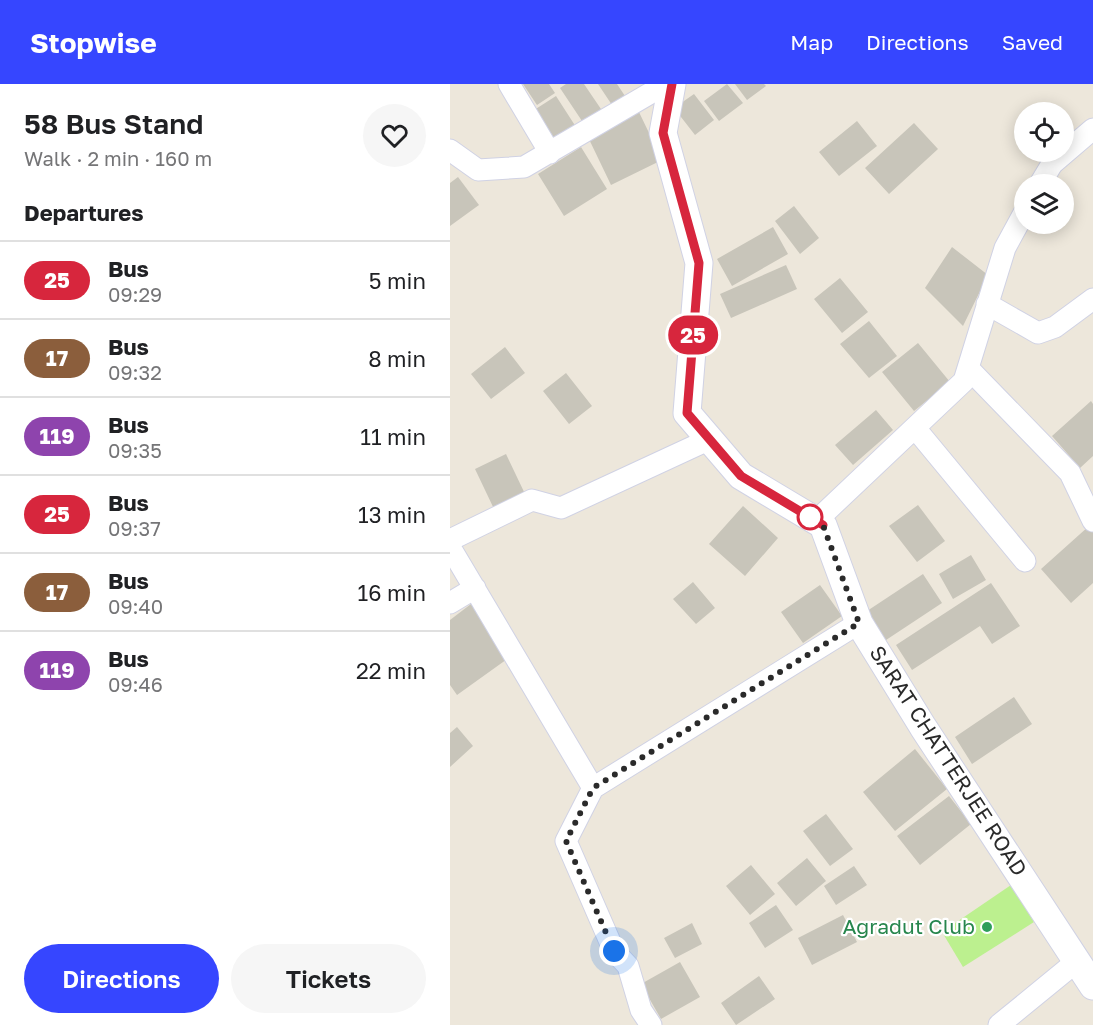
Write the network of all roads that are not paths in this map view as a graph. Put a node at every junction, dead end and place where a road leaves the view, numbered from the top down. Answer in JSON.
{"nodes":[{"id":1,"x":509,"y":84,"type":"edge"},
{"id":2,"x":666,"y":84,"type":"edge"},
{"id":3,"x":672,"y":84,"type":"edge"},
{"id":4,"x":1093,"y":129,"type":"edge"},
{"id":5,"x":450,"y":150,"type":"edge"},
{"id":6,"x":550,"y":153,"type":"junction"},
{"id":7,"x":1046,"y":174,"type":"edge"},
{"id":8,"x":1014,"y":231,"type":"edge"},
{"id":9,"x":1093,"y":299,"type":"edge"},
{"id":10,"x":987,"y":304,"type":"junction"},
{"id":11,"x":968,"y":368,"type":"junction"},
{"id":12,"x":915,"y":428,"type":"junction"},
{"id":13,"x":710,"y":439,"type":"junction"},
{"id":14,"x":1093,"y":521,"type":"edge"},
{"id":15,"x":819,"y":523,"type":"junction"},
{"id":16,"x":450,"y":540,"type":"edge"},
{"id":17,"x":450,"y":546,"type":"edge"},
{"id":18,"x":1025,"y":561,"type":"dead end"},
{"id":19,"x":474,"y":588,"type":"junction"},
{"id":20,"x":450,"y":603,"type":"edge"},
{"id":21,"x":859,"y":623,"type":"junction"},
{"id":22,"x":593,"y":788,"type":"junction"},
{"id":23,"x":1076,"y":963,"type":"junction"},
{"id":24,"x":1093,"y":986,"type":"edge"},
{"id":25,"x":651,"y":1025,"type":"edge"},
{"id":26,"x":999,"y":1025,"type":"edge"}],
"edges":[{"from":1,"to":6,"type":"street"},
{"from":2,"to":6,"type":"street"},
{"from":3,"to":13,"type":"street"},
{"from":4,"to":7,"type":"street"},
{"from":5,"to":6,"type":"street"},
{"from":8,"to":10,"type":"street"},
{"from":9,"to":10,"type":"street"},
{"from":10,"to":11,"type":"street"},
{"from":11,"to":12,"type":"street"},
{"from":11,"to":14,"type":"street"},
{"from":12,"to":15,"type":"street"},
{"from":12,"to":18,"type":"street"},
{"from":13,"to":15,"type":"street"},
{"from":13,"to":16,"type":"street"},
{"from":15,"to":21,"type":"street","name":"SARAT CHATTERJEE ROAD"},
{"from":17,"to":19,"type":"street"},
{"from":19,"to":20,"type":"street"},
{"from":19,"to":22,"type":"street"},
{"from":21,"to":22,"type":"street"},
{"from":21,"to":23,"type":"street","name":"SARAT CHATTERJEE ROAD"},
{"from":22,"to":25,"type":"street"},
{"from":23,"to":24,"type":"street","name":"SARAT CHATTERJEE ROAD"},
{"from":23,"to":26,"type":"street"}]}
